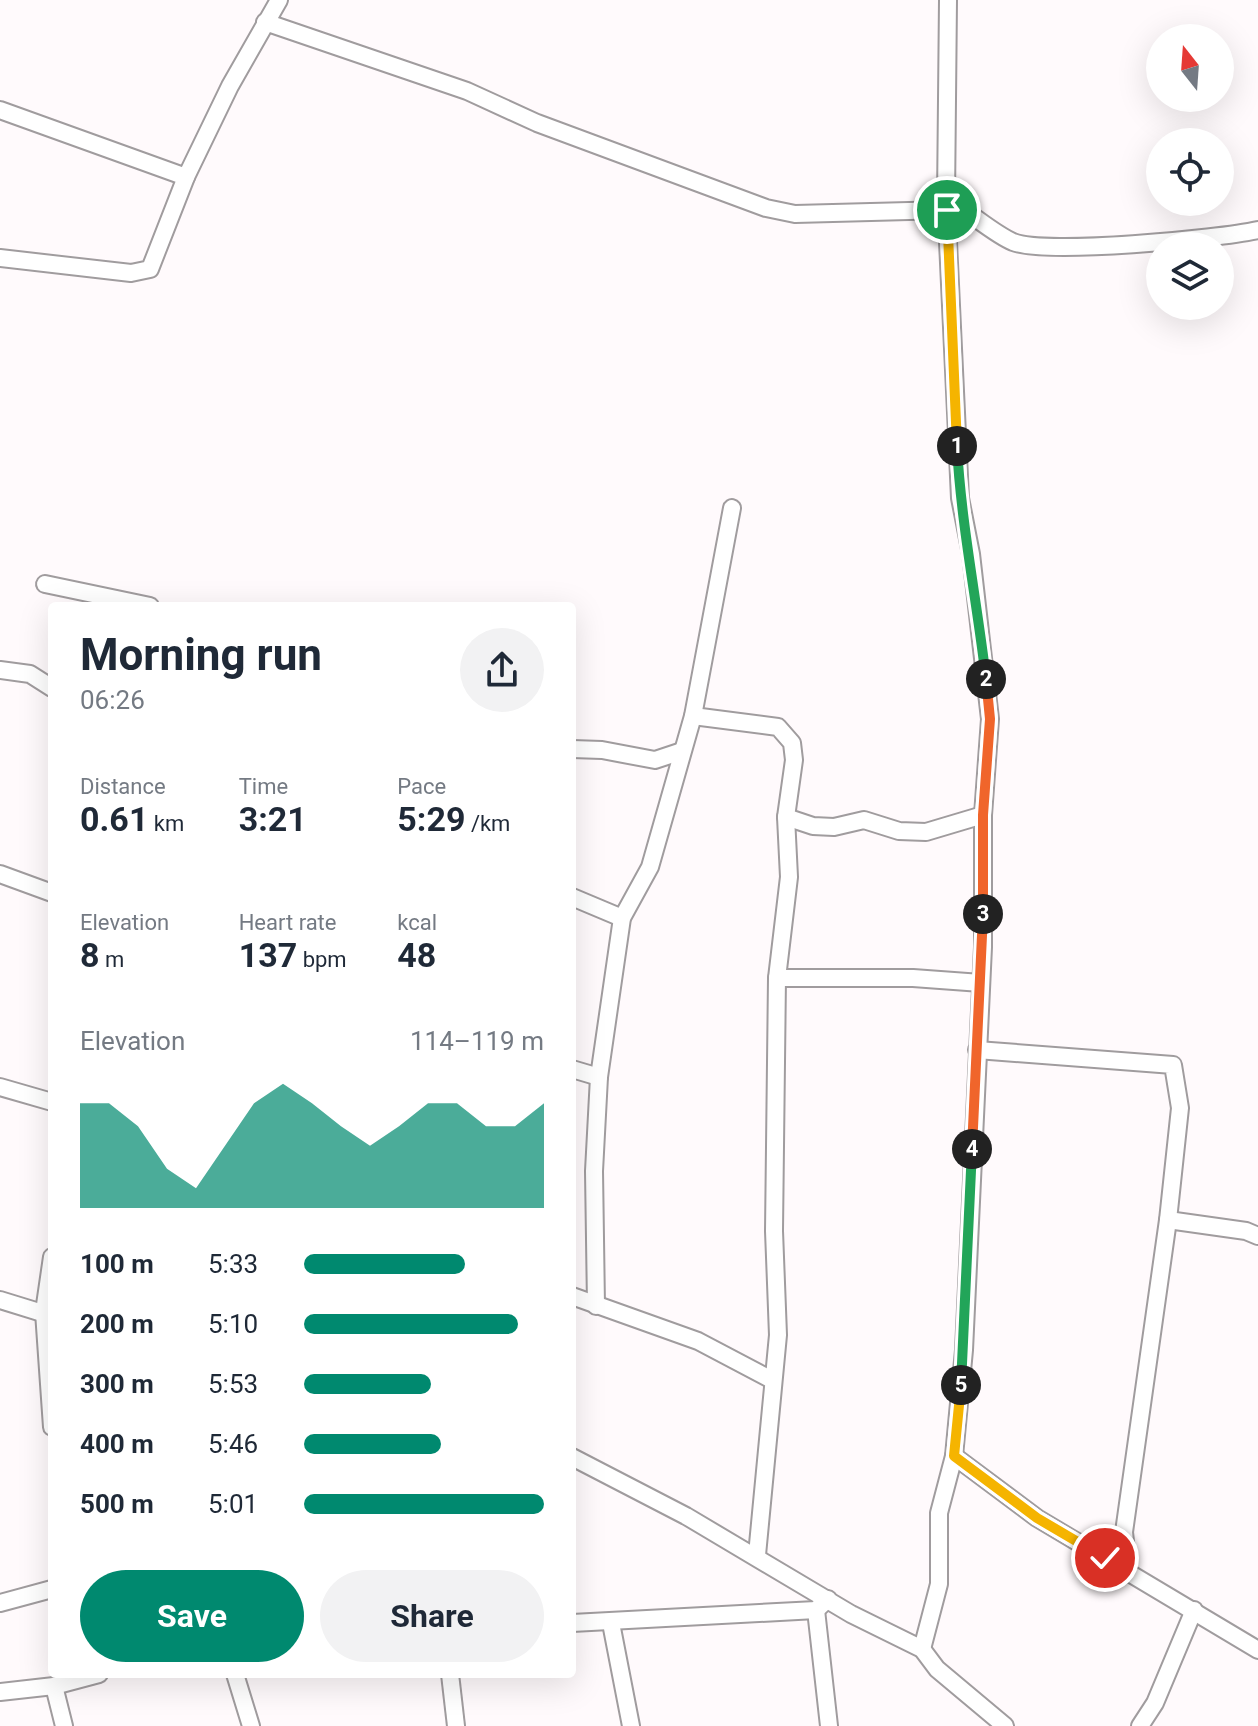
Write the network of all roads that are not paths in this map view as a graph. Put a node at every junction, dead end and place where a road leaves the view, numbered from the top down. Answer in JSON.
{"nodes":[{"id":1,"x":279,"y":0,"type":"edge"},
{"id":2,"x":948,"y":0,"type":"edge"},
{"id":3,"x":265,"y":22,"type":"junction"},
{"id":4,"x":0,"y":110,"type":"edge"},
{"id":5,"x":186,"y":177,"type":"junction"},
{"id":6,"x":947,"y":204,"type":"junction"},
{"id":7,"x":1258,"y":230,"type":"edge"},
{"id":8,"x":0,"y":258,"type":"edge"},
{"id":9,"x":732,"y":508,"type":"dead end"},
{"id":10,"x":45,"y":584,"type":"dead end"},
{"id":11,"x":131,"y":602,"type":"edge"},
{"id":12,"x":0,"y":670,"type":"edge"},
{"id":13,"x":48,"y":685,"type":"edge"},
{"id":14,"x":693,"y":716,"type":"junction"},
{"id":15,"x":576,"y":749,"type":"edge"},
{"id":16,"x":682,"y":751,"type":"junction"},
{"id":17,"x":983,"y":815,"type":"junction"},
{"id":18,"x":786,"y":817,"type":"junction"},
{"id":19,"x":0,"y":874,"type":"edge"},
{"id":20,"x":48,"y":892,"type":"edge"},
{"id":21,"x":576,"y":899,"type":"edge"},
{"id":22,"x":622,"y":918,"type":"junction"},
{"id":23,"x":777,"y":978,"type":"junction"},
{"id":24,"x":981,"y":983,"type":"junction"},
{"id":25,"x":977,"y":1050,"type":"junction"},
{"id":26,"x":576,"y":1070,"type":"edge"},
{"id":27,"x":599,"y":1077,"type":"junction"},
{"id":28,"x":0,"y":1087,"type":"edge"},
{"id":29,"x":48,"y":1101,"type":"edge"},
{"id":30,"x":1168,"y":1220,"type":"junction"},
{"id":31,"x":1258,"y":1236,"type":"edge"},
{"id":32,"x":576,"y":1298,"type":"edge"},
{"id":33,"x":0,"y":1300,"type":"edge"},
{"id":34,"x":596,"y":1306,"type":"junction"},
{"id":35,"x":48,"y":1314,"type":"edge"},
{"id":36,"x":772,"y":1380,"type":"junction"},
{"id":37,"x":954,"y":1456,"type":"junction"},
{"id":38,"x":576,"y":1459,"type":"edge"},
{"id":39,"x":757,"y":1555,"type":"junction"},
{"id":40,"x":1128,"y":1570,"type":"junction"},
{"id":41,"x":48,"y":1590,"type":"edge"},
{"id":42,"x":0,"y":1603,"type":"edge"},
{"id":43,"x":822,"y":1605,"type":"junction"},
{"id":44,"x":1194,"y":1610,"type":"junction"},
{"id":45,"x":576,"y":1623,"type":"edge"},
{"id":46,"x":611,"y":1623,"type":"junction"},
{"id":47,"x":922,"y":1649,"type":"junction"},
{"id":48,"x":1258,"y":1650,"type":"edge"},
{"id":49,"x":84,"y":1678,"type":"edge"},
{"id":50,"x":236,"y":1678,"type":"edge"},
{"id":51,"x":450,"y":1678,"type":"edge"},
{"id":52,"x":54,"y":1686,"type":"junction"},
{"id":53,"x":0,"y":1692,"type":"edge"},
{"id":54,"x":1003,"y":1725,"type":"edge"},
{"id":55,"x":64,"y":1726,"type":"edge"},
{"id":56,"x":251,"y":1726,"type":"edge"},
{"id":57,"x":456,"y":1726,"type":"edge"},
{"id":58,"x":631,"y":1726,"type":"edge"},
{"id":59,"x":829,"y":1726,"type":"edge"},
{"id":60,"x":1140,"y":1726,"type":"edge"}],
"edges":[{"from":1,"to":3,"type":"street"},
{"from":2,"to":6,"type":"street"},
{"from":3,"to":5,"type":"street"},
{"from":3,"to":6,"type":"street"},
{"from":4,"to":5,"type":"street"},
{"from":5,"to":8,"type":"street"},
{"from":6,"to":7,"type":"street"},
{"from":6,"to":17,"type":"street"},
{"from":9,"to":14,"type":"street"},
{"from":10,"to":11,"type":"street"},
{"from":12,"to":13,"type":"street"},
{"from":14,"to":16,"type":"street"},
{"from":14,"to":18,"type":"street"},
{"from":15,"to":16,"type":"street"},
{"from":16,"to":22,"type":"street"},
{"from":17,"to":18,"type":"street"},
{"from":17,"to":24,"type":"street"},
{"from":18,"to":23,"type":"street"},
{"from":19,"to":20,"type":"street"},
{"from":21,"to":22,"type":"street"},
{"from":22,"to":27,"type":"street"},
{"from":23,"to":24,"type":"street"},
{"from":23,"to":36,"type":"street"},
{"from":24,"to":25,"type":"street"},
{"from":25,"to":30,"type":"street"},
{"from":25,"to":37,"type":"street"},
{"from":26,"to":27,"type":"street"},
{"from":27,"to":34,"type":"street"},
{"from":28,"to":29,"type":"street"},
{"from":30,"to":31,"type":"street"},
{"from":30,"to":40,"type":"street"},
{"from":32,"to":34,"type":"street"},
{"from":33,"to":35,"type":"street"},
{"from":34,"to":36,"type":"street"},
{"from":36,"to":39,"type":"street"},
{"from":37,"to":40,"type":"street"},
{"from":37,"to":47,"type":"street"},
{"from":38,"to":39,"type":"street"},
{"from":39,"to":43,"type":"street"},
{"from":40,"to":44,"type":"street"},
{"from":41,"to":42,"type":"street"},
{"from":43,"to":46,"type":"street"},
{"from":43,"to":47,"type":"street"},
{"from":43,"to":59,"type":"street"},
{"from":44,"to":48,"type":"street"},
{"from":44,"to":60,"type":"street"},
{"from":45,"to":46,"type":"street"},
{"from":46,"to":58,"type":"street"},
{"from":47,"to":54,"type":"street"},
{"from":49,"to":52,"type":"street"},
{"from":50,"to":56,"type":"street"},
{"from":51,"to":57,"type":"street"},
{"from":52,"to":53,"type":"street"},
{"from":52,"to":55,"type":"street"}]}
